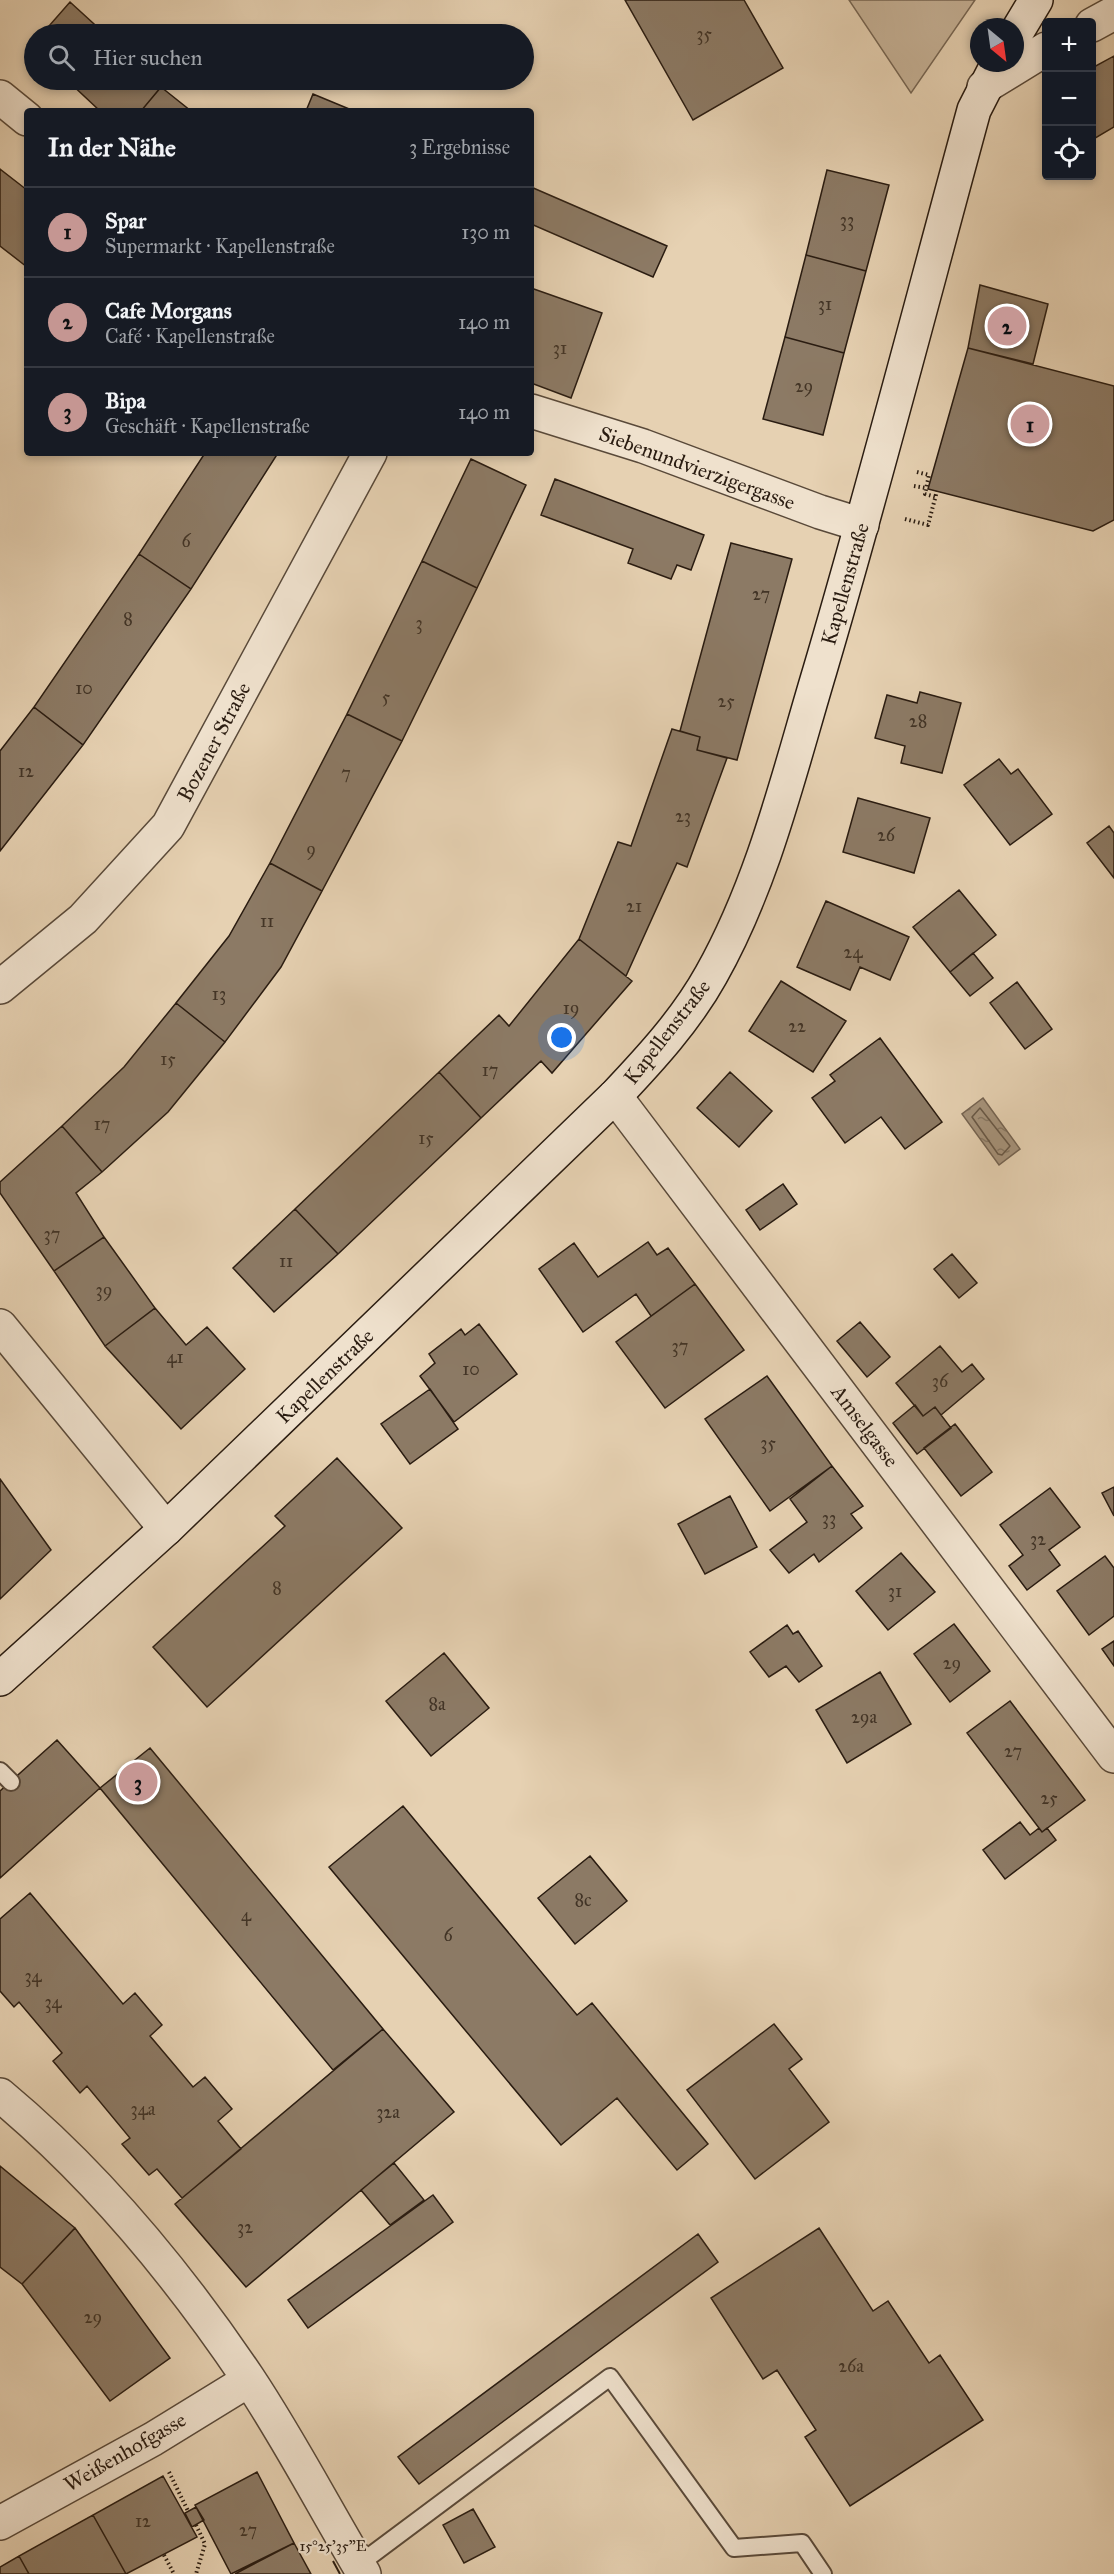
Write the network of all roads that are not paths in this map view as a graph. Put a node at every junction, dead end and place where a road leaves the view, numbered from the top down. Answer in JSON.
{"nodes":[{"id":1,"x":1036,"y":0,"type":"edge"},
{"id":2,"x":1114,"y":13,"type":"edge"},
{"id":3,"x":1024,"y":20,"type":"edge"},
{"id":4,"x":1096,"y":23,"type":"edge"},
{"id":5,"x":1042,"y":51,"type":"edge"},
{"id":6,"x":991,"y":75,"type":"edge"},
{"id":7,"x":0,"y":97,"type":"edge"},
{"id":8,"x":24,"y":117,"type":"edge"},
{"id":9,"x":534,"y":412,"type":"edge"},
{"id":10,"x":368,"y":456,"type":"edge"},
{"id":11,"x":862,"y":525,"type":"junction"},
{"id":12,"x":0,"y":987,"type":"edge"},
{"id":13,"x":615,"y":1096,"type":"junction"},
{"id":14,"x":0,"y":1326,"type":"edge"},
{"id":15,"x":166,"y":1529,"type":"junction"},
{"id":16,"x":0,"y":1679,"type":"edge"},
{"id":17,"x":1114,"y":1756,"type":"edge"},
{"id":18,"x":0,"y":2094,"type":"edge"},
{"id":19,"x":249,"y":2380,"type":"junction"},
{"id":20,"x":0,"y":2523,"type":"edge"},
{"id":21,"x":361,"y":2569,"type":"edge"},
{"id":22,"x":823,"y":2574,"type":"edge"}],
"edges":[{"from":1,"to":3,"type":"street"},
{"from":2,"to":4,"type":"street"},
{"from":5,"to":6,"type":"street","name":"Kapellenstraße"},
{"from":6,"to":11,"type":"street","name":"Kapellenstraße"},
{"from":7,"to":8,"type":"street"},
{"from":9,"to":11,"type":"street","name":"Siebenundvierzigergasse"},
{"from":10,"to":12,"type":"street","name":"Bozener Straße"},
{"from":11,"to":13,"type":"street","name":"Kapellenstraße"},
{"from":13,"to":15,"type":"street","name":"Kapellenstraße"},
{"from":13,"to":17,"type":"street","name":"Amselgasse"},
{"from":14,"to":15,"type":"street"},
{"from":15,"to":16,"type":"street","name":"Kapellenstraße"},
{"from":18,"to":19,"type":"street"},
{"from":19,"to":20,"type":"street","name":"Weißenhofgasse"},
{"from":19,"to":21,"type":"street"},
{"from":21,"to":22,"type":"lane"}]}
